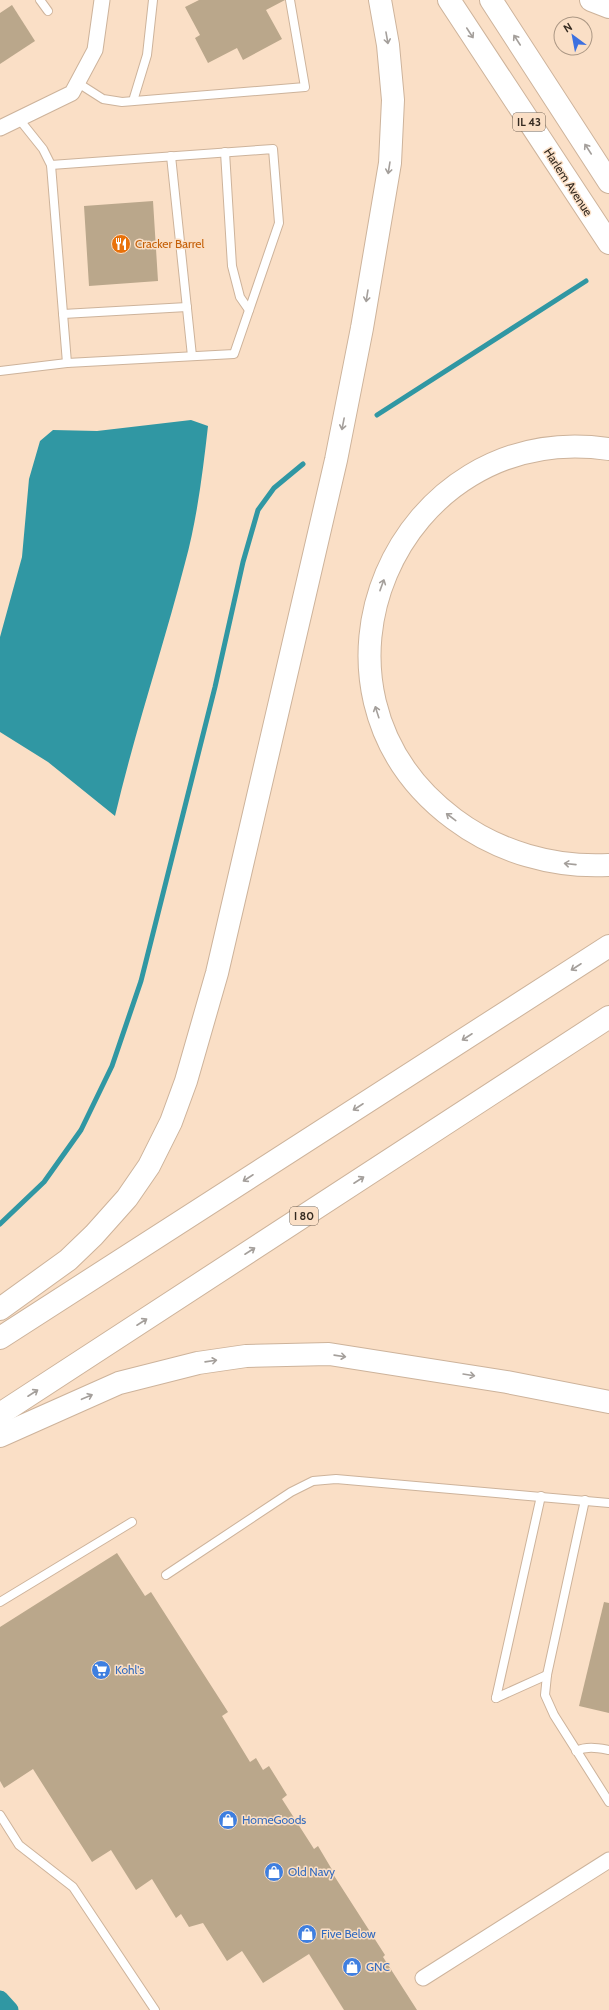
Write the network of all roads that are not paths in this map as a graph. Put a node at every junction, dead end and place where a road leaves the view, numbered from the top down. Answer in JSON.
{"nodes":[{"id":1,"x":40,"y":0,"type":"edge"},
{"id":2,"x":102,"y":0,"type":"edge"},
{"id":3,"x":153,"y":0,"type":"edge"},
{"id":4,"x":290,"y":0,"type":"edge"},
{"id":5,"x":380,"y":0,"type":"edge"},
{"id":6,"x":449,"y":0,"type":"edge"},
{"id":7,"x":491,"y":0,"type":"edge"},
{"id":8,"x":591,"y":0,"type":"edge"},
{"id":9,"x":609,"y":7,"type":"edge"},
{"id":10,"x":48,"y":12,"type":"dead end"},
{"id":11,"x":78,"y":83,"type":"junction"},
{"id":12,"x":133,"y":101,"type":"junction"},
{"id":13,"x":19,"y":119,"type":"junction"},
{"id":14,"x":0,"y":128,"type":"edge"},
{"id":15,"x":225,"y":152,"type":"junction"},
{"id":16,"x":171,"y":156,"type":"junction"},
{"id":17,"x":51,"y":165,"type":"junction"},
{"id":18,"x":609,"y":182,"type":"edge"},
{"id":19,"x":609,"y":243,"type":"edge"},
{"id":20,"x":187,"y":307,"type":"junction"},
{"id":21,"x":249,"y":310,"type":"junction"},
{"id":22,"x":63,"y":314,"type":"junction"},
{"id":23,"x":192,"y":356,"type":"junction"},
{"id":24,"x":67,"y":363,"type":"junction"},
{"id":25,"x":0,"y":371,"type":"edge"},
{"id":26,"x":609,"y":449,"type":"edge"},
{"id":27,"x":609,"y":865,"type":"edge"},
{"id":28,"x":609,"y":946,"type":"edge"},
{"id":29,"x":609,"y":1017,"type":"edge"},
{"id":30,"x":0,"y":1309,"type":"edge"},
{"id":31,"x":0,"y":1338,"type":"edge"},
{"id":32,"x":609,"y":1402,"type":"edge"},
{"id":33,"x":0,"y":1414,"type":"edge"},
{"id":34,"x":0,"y":1436,"type":"edge"},
{"id":35,"x":541,"y":1496,"type":"junction"},
{"id":36,"x":586,"y":1500,"type":"junction"},
{"id":37,"x":609,"y":1503,"type":"edge"},
{"id":38,"x":132,"y":1522,"type":"dead end"},
{"id":39,"x":166,"y":1575,"type":"dead end"},
{"id":40,"x":0,"y":1602,"type":"edge"},
{"id":41,"x":547,"y":1675,"type":"junction"},
{"id":42,"x":609,"y":1750,"type":"edge"},
{"id":43,"x":576,"y":1751,"type":"junction"},
{"id":44,"x":609,"y":1802,"type":"edge"},
{"id":45,"x":0,"y":1815,"type":"edge"},
{"id":46,"x":609,"y":1860,"type":"edge"},
{"id":47,"x":423,"y":1978,"type":"dead end"},
{"id":48,"x":155,"y":2010,"type":"edge"}],
"edges":[{"from":1,"to":10,"type":"lane"},
{"from":2,"to":11,"type":"street"},
{"from":3,"to":12,"type":"lane"},
{"from":4,"to":12,"type":"lane"},
{"from":5,"to":30,"type":"main road","one_way":true},
{"from":6,"to":19,"type":"main road","name":"Harlem Avenue","number":"IL 43","one_way":true},
{"from":18,"to":7,"type":"main road","number":"IL 43","one_way":true},
{"from":8,"to":9,"type":"main road"},
{"from":11,"to":12,"type":"lane"},
{"from":11,"to":13,"type":"street"},
{"from":13,"to":14,"type":"street"},
{"from":13,"to":17,"type":"lane"},
{"from":15,"to":16,"type":"lane"},
{"from":15,"to":21,"type":"lane"},
{"from":15,"to":21,"type":"lane"},
{"from":16,"to":17,"type":"lane"},
{"from":16,"to":20,"type":"lane"},
{"from":17,"to":22,"type":"lane"},
{"from":20,"to":22,"type":"lane"},
{"from":20,"to":23,"type":"lane"},
{"from":21,"to":23,"type":"lane"},
{"from":22,"to":24,"type":"lane"},
{"from":23,"to":24,"type":"lane"},
{"from":24,"to":25,"type":"lane"},
{"from":27,"to":26,"type":"main road","one_way":true},
{"from":28,"to":31,"type":"main road","one_way":true},
{"from":33,"to":29,"type":"main road","number":"I 80","one_way":true},
{"from":34,"to":32,"type":"main road","one_way":true},
{"from":35,"to":36,"type":"lane"},
{"from":35,"to":39,"type":"lane"},
{"from":35,"to":41,"type":"lane"},
{"from":36,"to":37,"type":"lane"},
{"from":36,"to":41,"type":"lane"},
{"from":38,"to":40,"type":"lane"},
{"from":41,"to":43,"type":"lane"},
{"from":42,"to":43,"type":"lane"},
{"from":43,"to":44,"type":"lane"},
{"from":45,"to":48,"type":"lane"},
{"from":46,"to":47,"type":"street"}]}
